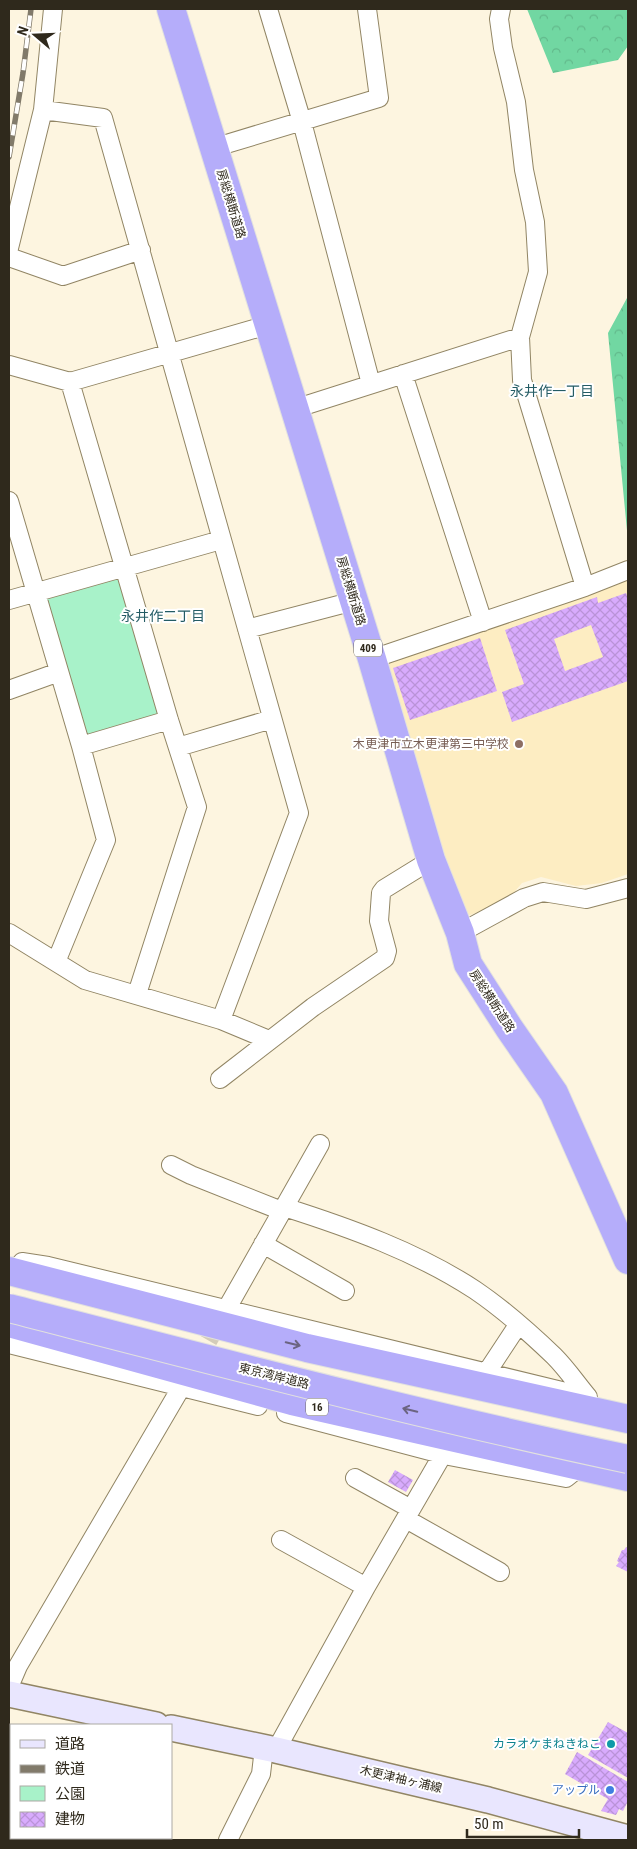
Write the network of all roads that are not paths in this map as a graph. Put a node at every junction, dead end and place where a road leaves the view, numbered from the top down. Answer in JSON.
{"nodes":[{"id":1,"x":53,"y":9,"type":"edge"},
{"id":2,"x":171,"y":9,"type":"edge"},
{"id":3,"x":268,"y":9,"type":"edge"},
{"id":4,"x":367,"y":9,"type":"edge"},
{"id":5,"x":501,"y":9,"type":"edge"},
{"id":6,"x":43,"y":110,"type":"junction"},
{"id":7,"x":302,"y":122,"type":"junction"},
{"id":8,"x":214,"y":148,"type":"junction"},
{"id":9,"x":9,"y":248,"type":"edge"},
{"id":10,"x":141,"y":250,"type":"junction"},
{"id":11,"x":9,"y":257,"type":"edge"},
{"id":12,"x":268,"y":326,"type":"junction"},
{"id":13,"x":520,"y":336,"type":"junction"},
{"id":14,"x":169,"y":353,"type":"junction"},
{"id":15,"x":9,"y":365,"type":"edge"},
{"id":16,"x":403,"y":374,"type":"junction"},
{"id":17,"x":70,"y":382,"type":"junction"},
{"id":18,"x":371,"y":384,"type":"junction"},
{"id":19,"x":294,"y":408,"type":"junction"},
{"id":20,"x":10,"y":510,"type":"edge"},
{"id":21,"x":221,"y":540,"type":"junction"},
{"id":22,"x":124,"y":567,"type":"junction"},
{"id":23,"x":628,"y":570,"type":"edge"},
{"id":24,"x":584,"y":587,"type":"junction"},
{"id":25,"x":36,"y":592,"type":"junction"},
{"id":26,"x":9,"y":600,"type":"edge"},
{"id":27,"x":354,"y":601,"type":"junction"},
{"id":28,"x":483,"y":622,"type":"junction"},
{"id":29,"x":247,"y":629,"type":"junction"},
{"id":30,"x":372,"y":660,"type":"junction"},
{"id":31,"x":59,"y":672,"type":"junction"},
{"id":32,"x":9,"y":690,"type":"edge"},
{"id":33,"x":169,"y":720,"type":"junction"},
{"id":34,"x":272,"y":720,"type":"junction"},
{"id":35,"x":81,"y":746,"type":"junction"},
{"id":36,"x":178,"y":747,"type":"junction"},
{"id":37,"x":431,"y":860,"type":"junction"},
{"id":38,"x":628,"y":888,"type":"edge"},
{"id":39,"x":9,"y":933,"type":"edge"},
{"id":40,"x":460,"y":933,"type":"junction"},
{"id":41,"x":56,"y":962,"type":"junction"},
{"id":42,"x":137,"y":994,"type":"junction"},
{"id":43,"x":221,"y":1020,"type":"junction"},
{"id":44,"x":269,"y":1040,"type":"junction"},
{"id":45,"x":220,"y":1078,"type":"dead end"},
{"id":46,"x":320,"y":1144,"type":"dead end"},
{"id":47,"x":171,"y":1165,"type":"dead end"},
{"id":48,"x":283,"y":1209,"type":"junction"},
{"id":49,"x":263,"y":1244,"type":"junction"},
{"id":50,"x":9,"y":1260,"type":"edge"},
{"id":51,"x":628,"y":1260,"type":"edge"},
{"id":52,"x":9,"y":1271,"type":"edge"},
{"id":53,"x":9,"y":1290,"type":"edge"},
{"id":54,"x":345,"y":1291,"type":"dead end"},
{"id":55,"x":9,"y":1308,"type":"edge"},
{"id":56,"x":226,"y":1310,"type":"junction"},
{"id":57,"x":9,"y":1323,"type":"edge"},
{"id":58,"x":518,"y":1325,"type":"junction"},
{"id":59,"x":9,"y":1344,"type":"edge"},
{"id":60,"x":487,"y":1372,"type":"junction"},
{"id":61,"x":182,"y":1386,"type":"junction"},
{"id":62,"x":592,"y":1405,"type":"junction"},
{"id":63,"x":628,"y":1419,"type":"edge"},
{"id":64,"x":628,"y":1439,"type":"edge"},
{"id":65,"x":444,"y":1454,"type":"junction"},
{"id":66,"x":628,"y":1459,"type":"edge"},
{"id":67,"x":581,"y":1466,"type":"junction"},
{"id":68,"x":628,"y":1477,"type":"edge"},
{"id":69,"x":354,"y":1478,"type":"dead end"},
{"id":70,"x":409,"y":1514,"type":"junction"},
{"id":71,"x":281,"y":1540,"type":"dead end"},
{"id":72,"x":500,"y":1572,"type":"dead end"},
{"id":73,"x":366,"y":1586,"type":"junction"},
{"id":74,"x":9,"y":1687,"type":"edge"},
{"id":75,"x":9,"y":1694,"type":"edge"},
{"id":76,"x":151,"y":1724,"type":"edge"},
{"id":77,"x":172,"y":1728,"type":"edge"},
{"id":78,"x":270,"y":1749,"type":"junction"},
{"id":79,"x":628,"y":1838,"type":"edge"},
{"id":80,"x":228,"y":1840,"type":"edge"}],
"edges":[{"from":1,"to":6,"type":"street"},
{"from":2,"to":8,"type":"highway","name":"房総横断道路","number":"409"},
{"from":3,"to":7,"type":"street"},
{"from":4,"to":7,"type":"street"},
{"from":5,"to":13,"type":"street"},
{"from":6,"to":9,"type":"street"},
{"from":6,"to":10,"type":"street"},
{"from":7,"to":8,"type":"street"},
{"from":7,"to":18,"type":"street"},
{"from":8,"to":12,"type":"highway","name":"房総横断道路","number":"409"},
{"from":10,"to":11,"type":"street"},
{"from":10,"to":14,"type":"street"},
{"from":12,"to":14,"type":"street"},
{"from":12,"to":19,"type":"highway","name":"房総横断道路","number":"409"},
{"from":13,"to":16,"type":"street"},
{"from":13,"to":24,"type":"street"},
{"from":14,"to":17,"type":"street"},
{"from":14,"to":21,"type":"street"},
{"from":15,"to":17,"type":"street"},
{"from":16,"to":18,"type":"street"},
{"from":16,"to":28,"type":"street"},
{"from":17,"to":22,"type":"street"},
{"from":18,"to":19,"type":"street"},
{"from":19,"to":27,"type":"highway","name":"房総横断道路","number":"409"},
{"from":20,"to":25,"type":"street"},
{"from":21,"to":22,"type":"street"},
{"from":21,"to":29,"type":"street"},
{"from":22,"to":25,"type":"street"},
{"from":22,"to":33,"type":"street"},
{"from":23,"to":24,"type":"street"},
{"from":24,"to":28,"type":"street"},
{"from":25,"to":26,"type":"street"},
{"from":25,"to":31,"type":"street"},
{"from":27,"to":29,"type":"street"},
{"from":27,"to":30,"type":"highway","name":"房総横断道路","number":"409"},
{"from":28,"to":30,"type":"street"},
{"from":29,"to":34,"type":"street"},
{"from":30,"to":37,"type":"highway","name":"房総横断道路","number":"409"},
{"from":31,"to":32,"type":"street"},
{"from":31,"to":35,"type":"street"},
{"from":33,"to":35,"type":"street"},
{"from":33,"to":36,"type":"street"},
{"from":34,"to":36,"type":"street"},
{"from":34,"to":43,"type":"street"},
{"from":35,"to":41,"type":"street"},
{"from":36,"to":42,"type":"street"},
{"from":37,"to":40,"type":"highway","name":"房総横断道路","number":"409"},
{"from":37,"to":44,"type":"street"},
{"from":38,"to":40,"type":"street"},
{"from":39,"to":41,"type":"street"},
{"from":40,"to":51,"type":"highway","name":"房総横断道路","number":"409"},
{"from":41,"to":42,"type":"street"},
{"from":42,"to":43,"type":"street"},
{"from":43,"to":44,"type":"street"},
{"from":44,"to":45,"type":"street"},
{"from":46,"to":48,"type":"street"},
{"from":47,"to":48,"type":"street"},
{"from":48,"to":49,"type":"street"},
{"from":48,"to":58,"type":"street"},
{"from":49,"to":54,"type":"street"},
{"from":49,"to":56,"type":"street"},
{"from":50,"to":56,"type":"street"},
{"from":52,"to":62,"type":"highway","one_way":true},
{"from":53,"to":64,"type":"highway","name":"東京湾岸道路"},
{"from":66,"to":55,"type":"highway","name":"東京湾岸道路","number":"16","one_way":true,"bridge":true},
{"from":56,"to":60,"type":"street"},
{"from":57,"to":67,"type":"highway","number":"16"},
{"from":58,"to":60,"type":"street"},
{"from":58,"to":62,"type":"street"},
{"from":59,"to":61,"type":"street"},
{"from":60,"to":62,"type":"street"},
{"from":61,"to":65,"type":"street"},
{"from":61,"to":74,"type":"street"},
{"from":62,"to":63,"type":"highway"},
{"from":65,"to":67,"type":"street"},
{"from":65,"to":70,"type":"street"},
{"from":67,"to":68,"type":"highway","number":"16"},
{"from":69,"to":70,"type":"street"},
{"from":70,"to":72,"type":"street"},
{"from":70,"to":73,"type":"street"},
{"from":71,"to":73,"type":"street"},
{"from":73,"to":78,"type":"street"},
{"from":75,"to":76,"type":"main road"},
{"from":77,"to":78,"type":"main road","name":"木更津袖ヶ浦線"},
{"from":78,"to":79,"type":"main road","name":"木更津袖ヶ浦線"},
{"from":78,"to":80,"type":"street"}]}
